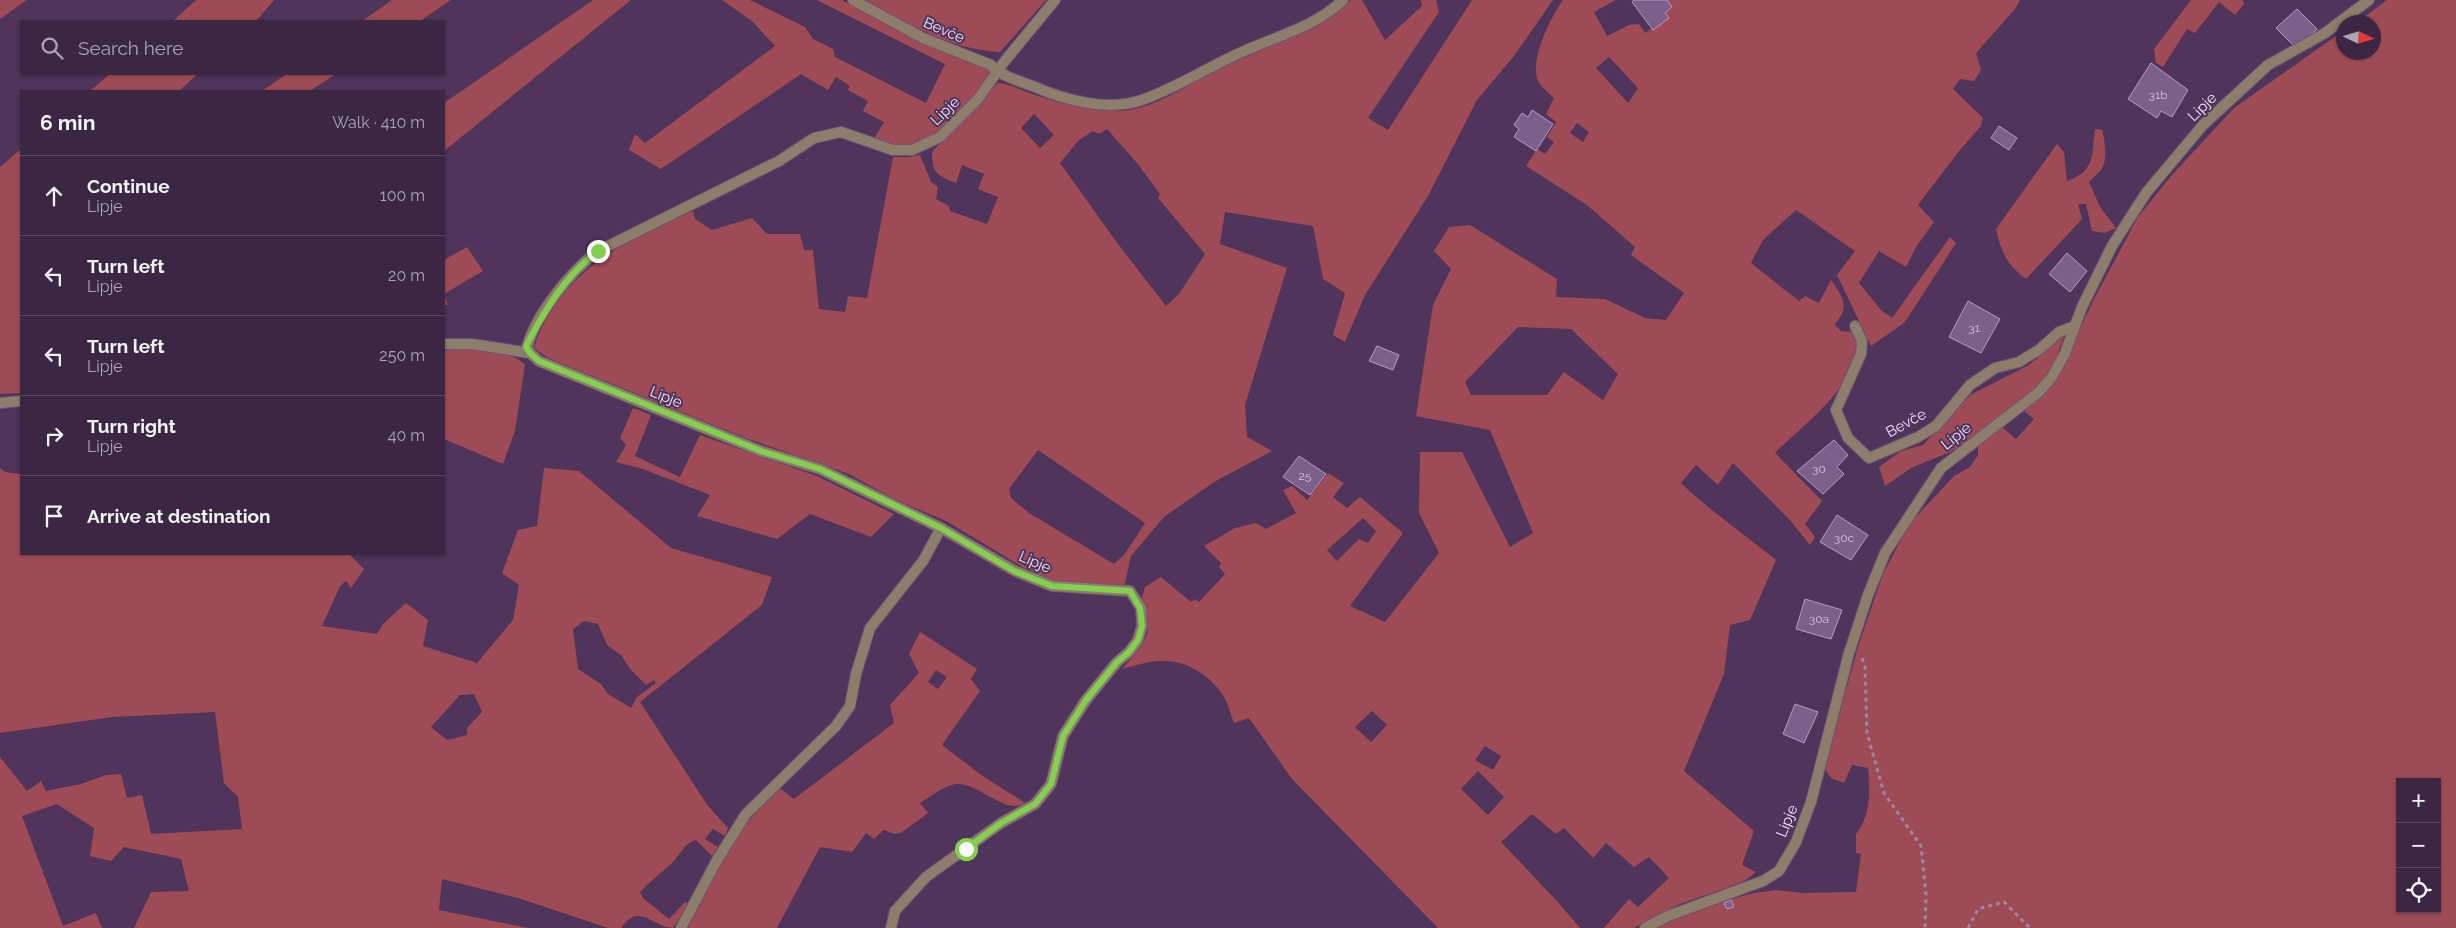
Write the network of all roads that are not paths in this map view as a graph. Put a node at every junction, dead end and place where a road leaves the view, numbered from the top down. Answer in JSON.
{"nodes":[{"id":1,"x":853,"y":0,"type":"edge"},
{"id":2,"x":1055,"y":0,"type":"edge"},
{"id":3,"x":1343,"y":0,"type":"edge"},
{"id":4,"x":2369,"y":0,"type":"edge"},
{"id":5,"x":998,"y":72,"type":"junction"},
{"id":6,"x":1855,"y":326,"type":"dead end"},
{"id":7,"x":2075,"y":326,"type":"junction"},
{"id":8,"x":445,"y":344,"type":"edge"},
{"id":9,"x":530,"y":353,"type":"junction"},
{"id":10,"x":20,"y":401,"type":"edge"},
{"id":11,"x":0,"y":403,"type":"edge"},
{"id":12,"x":941,"y":528,"type":"junction"},
{"id":13,"x":681,"y":928,"type":"edge"},
{"id":14,"x":891,"y":928,"type":"edge"},
{"id":15,"x":1645,"y":928,"type":"edge"}],
"edges":[{"from":1,"to":5,"type":"street","name":"Bevče"},
{"from":2,"to":5,"type":"street","name":"Lipje"},
{"from":3,"to":5,"type":"street","name":"Bevče"},
{"from":4,"to":7,"type":"street","name":"Lipje"},
{"from":5,"to":9,"type":"street","name":"Lipje"},
{"from":6,"to":7,"type":"street","name":"Bevče"},
{"from":7,"to":15,"type":"street","name":"Lipje"},
{"from":8,"to":9,"type":"street","name":"Lipje"},
{"from":9,"to":12,"type":"street","name":"Lipje"},
{"from":10,"to":11,"type":"street"},
{"from":12,"to":13,"type":"street"},
{"from":12,"to":14,"type":"street","name":"Lipje"}]}
